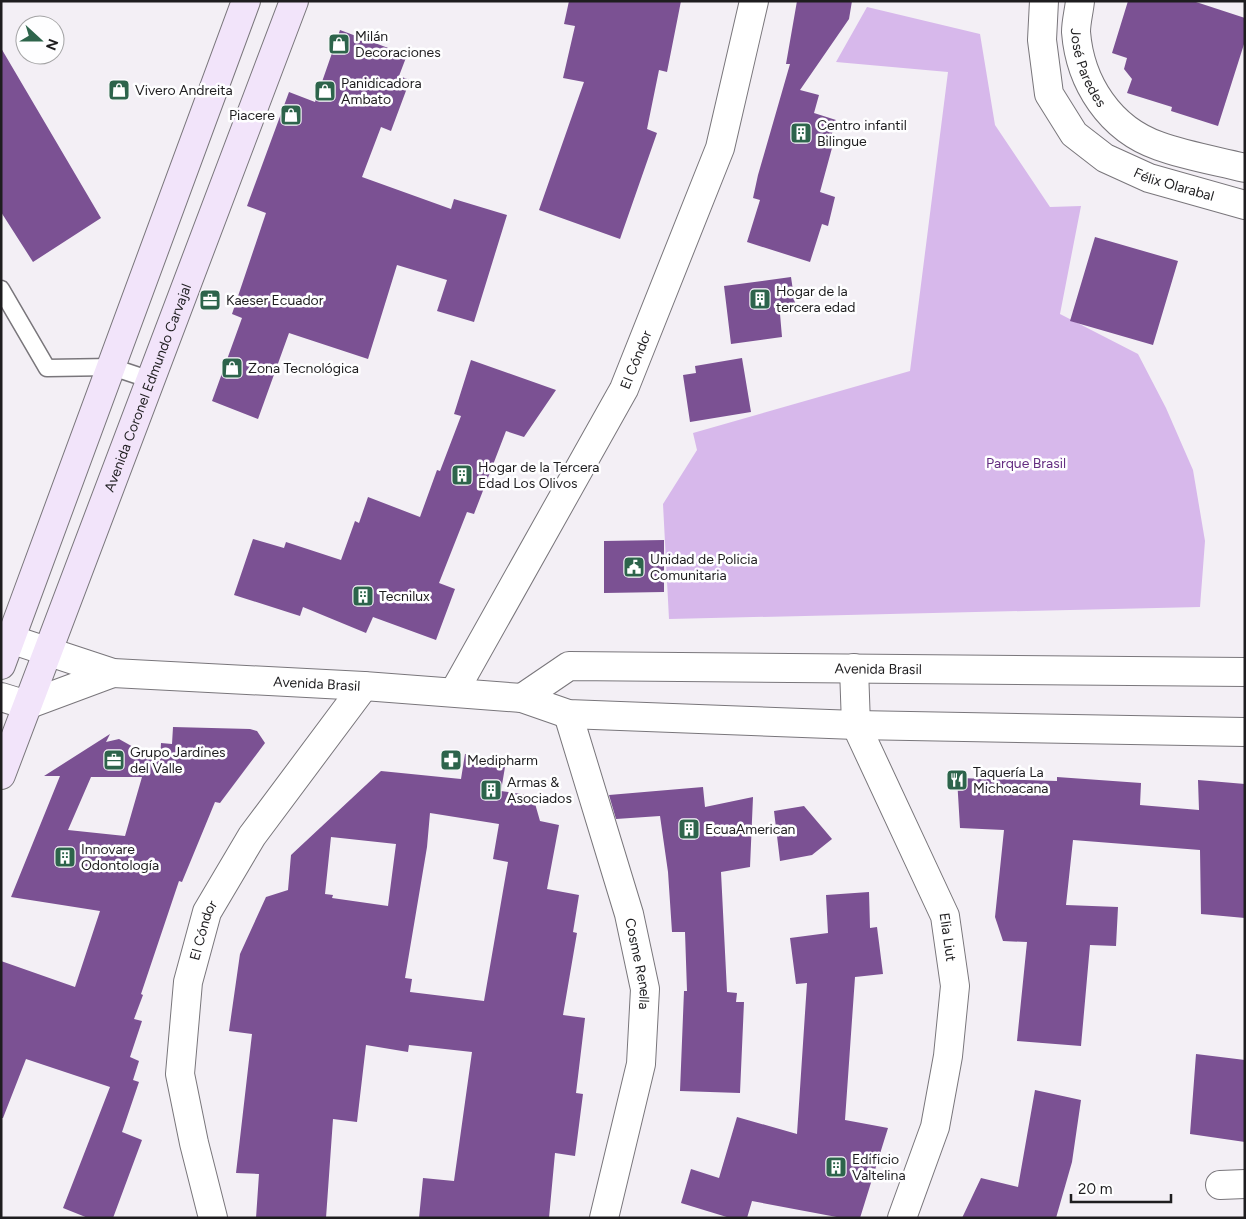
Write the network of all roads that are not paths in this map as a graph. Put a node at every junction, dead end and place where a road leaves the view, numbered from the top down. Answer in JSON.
{"nodes":[{"id":1,"x":246,"y":1,"type":"edge"},
{"id":2,"x":294,"y":1,"type":"edge"},
{"id":3,"x":754,"y":1,"type":"edge"},
{"id":4,"x":1044,"y":1,"type":"edge"},
{"id":5,"x":1080,"y":1,"type":"edge"},
{"id":6,"x":1120,"y":125,"type":"junction"},
{"id":7,"x":1105,"y":158,"type":"junction"},
{"id":8,"x":1245,"y":168,"type":"edge"},
{"id":9,"x":1245,"y":205,"type":"edge"},
{"id":10,"x":1,"y":289,"type":"edge"},
{"id":11,"x":112,"y":367,"type":"junction"},
{"id":12,"x":151,"y":380,"type":"junction"},
{"id":13,"x":6,"y":638,"type":"edge"},
{"id":14,"x":48,"y":653,"type":"junction"},
{"id":15,"x":1,"y":665,"type":"edge"},
{"id":16,"x":854,"y":668,"type":"junction"},
{"id":17,"x":1245,"y":672,"type":"edge"},
{"id":18,"x":113,"y":673,"type":"junction"},
{"id":19,"x":364,"y":686,"type":"junction"},
{"id":20,"x":454,"y":692,"type":"junction"},
{"id":21,"x":1,"y":697,"type":"edge"},
{"id":22,"x":522,"y":698,"type":"junction"},
{"id":23,"x":27,"y":705,"type":"junction"},
{"id":24,"x":568,"y":714,"type":"junction"},
{"id":25,"x":856,"y":725,"type":"junction"},
{"id":26,"x":1245,"y":732,"type":"edge"},
{"id":27,"x":1,"y":775,"type":"edge"},
{"id":28,"x":213,"y":1218,"type":"edge"},
{"id":29,"x":604,"y":1218,"type":"edge"},
{"id":30,"x":902,"y":1218,"type":"edge"}],
"edges":[{"from":1,"to":11,"type":"main road"},
{"from":2,"to":12,"type":"main road","name":"Avenida Coronel Edmundo Carvajal"},
{"from":3,"to":20,"type":"street","name":"El Cóndor"},
{"from":4,"to":7,"type":"street"},
{"from":5,"to":6,"type":"street","name":"José Paredes"},
{"from":6,"to":7,"type":"street"},
{"from":6,"to":8,"type":"street"},
{"from":7,"to":9,"type":"street","name":"Félix Olarabal"},
{"from":10,"to":11,"type":"lane"},
{"from":11,"to":12,"type":"lane"},
{"from":11,"to":13,"type":"main road"},
{"from":12,"to":14,"type":"main road","name":"Avenida Coronel Edmundo Carvajal"},
{"from":13,"to":14,"type":"street","name":"Avenida Brasil"},
{"from":13,"to":15,"type":"main road"},
{"from":14,"to":18,"type":"street","name":"Avenida Brasil"},
{"from":14,"to":23,"type":"main road","name":"Avenida Coronel Edmundo Carvajal"},
{"from":16,"to":17,"type":"street","name":"Avenida Brasil"},
{"from":16,"to":22,"type":"street","name":"Avenida Brasil"},
{"from":16,"to":25,"type":"street","name":"Elia Liut"},
{"from":18,"to":19,"type":"street","name":"Avenida Brasil"},
{"from":18,"to":23,"type":"street","name":"Avenida Brasil"},
{"from":19,"to":20,"type":"street","name":"Avenida Brasil"},
{"from":19,"to":28,"type":"street","name":"El Cóndor"},
{"from":20,"to":22,"type":"street","name":"Avenida Brasil"},
{"from":21,"to":23,"type":"street"},
{"from":22,"to":24,"type":"street","name":"Avenida Brasil"},
{"from":23,"to":27,"type":"main road","name":"Avenida Coronel Edmundo Carvajal"},
{"from":24,"to":25,"type":"street","name":"Avenida Brasil"},
{"from":24,"to":29,"type":"street","name":"Cosme Renella"},
{"from":25,"to":26,"type":"street","name":"Avenida Brasil"},
{"from":25,"to":30,"type":"street","name":"Elia Liut"}]}
